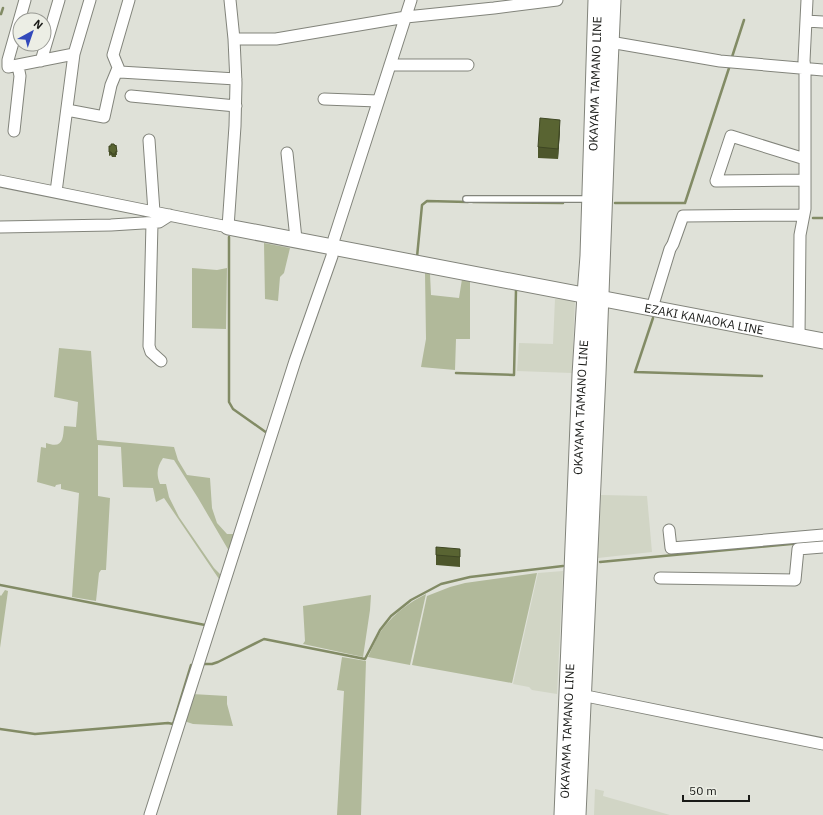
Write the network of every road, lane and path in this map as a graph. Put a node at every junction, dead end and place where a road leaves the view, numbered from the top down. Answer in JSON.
{"nodes":[{"id":1,"x":26,"y":0,"type":"edge"},
{"id":2,"x":59,"y":0,"type":"edge"},
{"id":3,"x":90,"y":0,"type":"edge"},
{"id":4,"x":129,"y":0,"type":"edge"},
{"id":5,"x":230,"y":0,"type":"edge"},
{"id":6,"x":411,"y":0,"type":"edge"},
{"id":7,"x":557,"y":0,"type":"edge"},
{"id":8,"x":807,"y":0,"type":"edge"},
{"id":9,"x":601,"y":1,"type":"edge"},
{"id":10,"x":406,"y":18,"type":"junction"},
{"id":11,"x":806,"y":21,"type":"junction"},
{"id":12,"x":823,"y":22,"type":"edge"},
{"id":13,"x":234,"y":39,"type":"junction"},
{"id":14,"x":610,"y":42,"type":"junction"},
{"id":15,"x":74,"y":54,"type":"junction"},
{"id":16,"x":41,"y":61,"type":"junction"},
{"id":17,"x":390,"y":65,"type":"junction"},
{"id":18,"x":468,"y":65,"type":"dead end"},
{"id":19,"x":18,"y":66,"type":"junction"},
{"id":20,"x":118,"y":68,"type":"junction"},
{"id":21,"x":805,"y":68,"type":"junction"},
{"id":22,"x":823,"y":70,"type":"edge"},
{"id":23,"x":236,"y":80,"type":"junction"},
{"id":24,"x":131,"y":96,"type":"dead end"},
{"id":25,"x":324,"y":99,"type":"dead end"},
{"id":26,"x":378,"y":101,"type":"junction"},
{"id":27,"x":236,"y":106,"type":"junction"},
{"id":28,"x":67,"y":110,"type":"junction"},
{"id":29,"x":14,"y":131,"type":"dead end"},
{"id":30,"x":149,"y":140,"type":"dead end"},
{"id":31,"x":287,"y":153,"type":"dead end"},
{"id":32,"x":804,"y":159,"type":"junction"},
{"id":33,"x":804,"y":180,"type":"junction"},
{"id":34,"x":0,"y":181,"type":"edge"},
{"id":35,"x":56,"y":192,"type":"junction"},
{"id":36,"x":466,"y":199,"type":"dead end"},
{"id":37,"x":591,"y":199,"type":"junction"},
{"id":38,"x":804,"y":215,"type":"junction"},
{"id":39,"x":153,"y":217,"type":"junction"},
{"id":40,"x":0,"y":227,"type":"edge"},
{"id":41,"x":228,"y":227,"type":"junction"},
{"id":42,"x":296,"y":239,"type":"junction"},
{"id":43,"x":333,"y":246,"type":"junction"},
{"id":44,"x":593,"y":296,"type":"junction"},
{"id":45,"x":652,"y":308,"type":"junction"},
{"id":46,"x":799,"y":336,"type":"junction"},
{"id":47,"x":823,"y":341,"type":"edge"},
{"id":48,"x":161,"y":361,"type":"dead end"},
{"id":49,"x":669,"y":530,"type":"dead end"},
{"id":50,"x":823,"y":535,"type":"edge"},
{"id":51,"x":823,"y":547,"type":"edge"},
{"id":52,"x":660,"y":578,"type":"dead end"},
{"id":53,"x":575,"y":695,"type":"junction"},
{"id":54,"x":823,"y":744,"type":"edge"},
{"id":55,"x":150,"y":815,"type":"edge"},
{"id":56,"x":563,"y":815,"type":"edge"},
{"id":57,"x":577,"y":815,"type":"edge"}],
"edges":[{"from":1,"to":19,"type":"street"},
{"from":2,"to":16,"type":"street"},
{"from":3,"to":15,"type":"street"},
{"from":4,"to":20,"type":"street"},
{"from":5,"to":13,"type":"street"},
{"from":6,"to":10,"type":"street"},
{"from":7,"to":10,"type":"street"},
{"from":8,"to":11,"type":"street"},
{"from":9,"to":14,"type":"main road","name":"OKAYAMA TAMANO LINE"},
{"from":9,"to":37,"type":"main road","name":"OKAYAMA TAMANO LINE"},
{"from":10,"to":13,"type":"street"},
{"from":10,"to":17,"type":"street"},
{"from":11,"to":12,"type":"street"},
{"from":11,"to":21,"type":"street"},
{"from":13,"to":23,"type":"street"},
{"from":14,"to":21,"type":"street"},
{"from":14,"to":44,"type":"main road","name":"OKAYAMA TAMANO LINE"},
{"from":15,"to":16,"type":"street"},
{"from":15,"to":28,"type":"street"},
{"from":16,"to":19,"type":"street"},
{"from":17,"to":18,"type":"street"},
{"from":17,"to":26,"type":"street"},
{"from":19,"to":29,"type":"street"},
{"from":20,"to":23,"type":"street"},
{"from":20,"to":28,"type":"street"},
{"from":21,"to":22,"type":"street"},
{"from":21,"to":32,"type":"street"},
{"from":23,"to":27,"type":"street"},
{"from":24,"to":27,"type":"street"},
{"from":25,"to":26,"type":"street"},
{"from":26,"to":43,"type":"street"},
{"from":27,"to":41,"type":"street"},
{"from":28,"to":35,"type":"street"},
{"from":30,"to":39,"type":"street"},
{"from":31,"to":42,"type":"street"},
{"from":32,"to":33,"type":"street"},
{"from":32,"to":33,"type":"street"},
{"from":33,"to":38,"type":"street"},
{"from":34,"to":35,"type":"street"},
{"from":35,"to":39,"type":"street"},
{"from":36,"to":37,"type":"lane"},
{"from":37,"to":44,"type":"main road","name":"OKAYAMA TAMANO LINE"},
{"from":38,"to":45,"type":"street"},
{"from":38,"to":46,"type":"street"},
{"from":39,"to":40,"type":"street"},
{"from":39,"to":41,"type":"street"},
{"from":39,"to":48,"type":"street"},
{"from":41,"to":42,"type":"street","name":"EZAKI KANAOKA LINE"},
{"from":42,"to":43,"type":"street","name":"EZAKI KANAOKA LINE"},
{"from":43,"to":44,"type":"street","name":"EZAKI KANAOKA LINE"},
{"from":43,"to":55,"type":"street"},
{"from":44,"to":45,"type":"street","name":"EZAKI KANAOKA LINE"},
{"from":44,"to":53,"type":"main road","name":"OKAYAMA TAMANO LINE"},
{"from":45,"to":46,"type":"street","name":"EZAKI KANAOKA LINE"},
{"from":46,"to":47,"type":"street","name":"EZAKI KANAOKA LINE"},
{"from":49,"to":50,"type":"street"},
{"from":51,"to":52,"type":"street"},
{"from":53,"to":54,"type":"street"},
{"from":53,"to":56,"type":"main road","name":"OKAYAMA TAMANO LINE"},
{"from":53,"to":57,"type":"main road","name":"OKAYAMA TAMANO LINE"}]}
